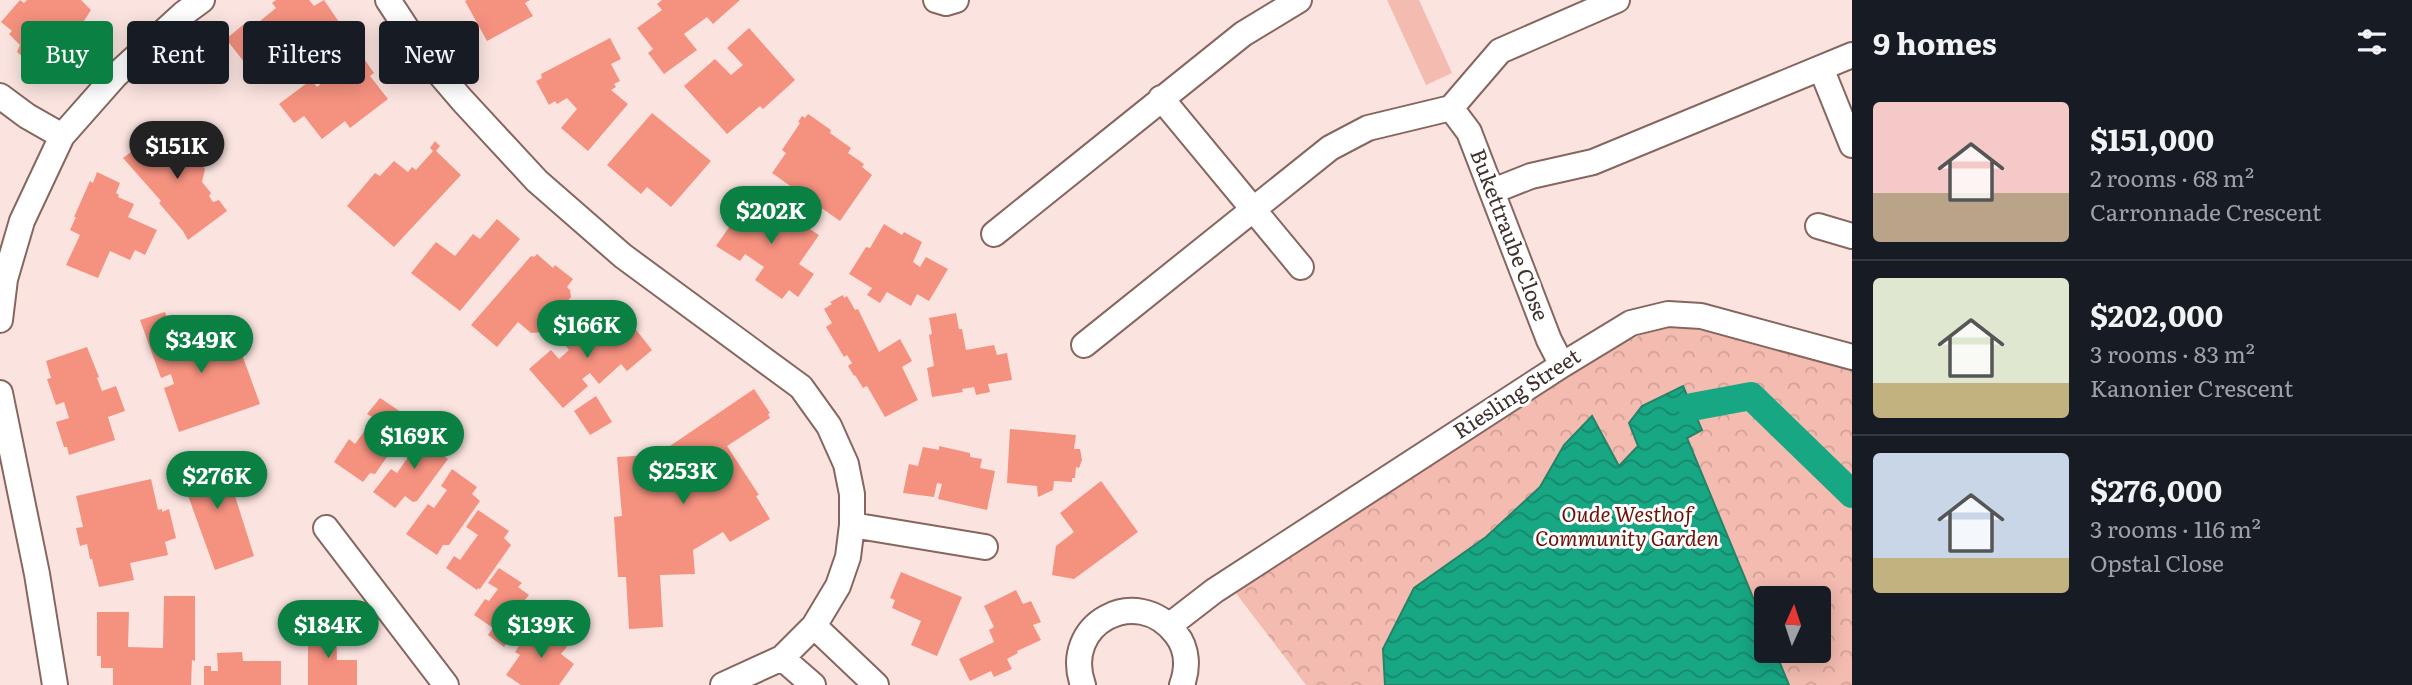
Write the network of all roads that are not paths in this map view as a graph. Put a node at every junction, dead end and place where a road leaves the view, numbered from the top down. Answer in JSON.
{"nodes":[{"id":1,"x":202,"y":0,"type":"edge"},
{"id":2,"x":388,"y":0,"type":"edge"},
{"id":3,"x":936,"y":0,"type":"edge"},
{"id":4,"x":956,"y":0,"type":"edge"},
{"id":5,"x":1300,"y":0,"type":"edge"},
{"id":6,"x":1617,"y":0,"type":"edge"},
{"id":7,"x":1852,"y":55,"type":"edge"},
{"id":8,"x":1821,"y":68,"type":"junction"},
{"id":9,"x":0,"y":96,"type":"edge"},
{"id":10,"x":1161,"y":98,"type":"junction"},
{"id":11,"x":1451,"y":108,"type":"junction"},
{"id":12,"x":62,"y":136,"type":"junction"},
{"id":13,"x":1852,"y":145,"type":"edge"},
{"id":14,"x":1493,"y":191,"type":"junction"},
{"id":15,"x":1253,"y":209,"type":"junction"},
{"id":16,"x":1818,"y":226,"type":"dead end"},
{"id":17,"x":994,"y":234,"type":"dead end"},
{"id":18,"x":1852,"y":236,"type":"edge"},
{"id":19,"x":1301,"y":267,"type":"dead end"},
{"id":20,"x":0,"y":320,"type":"edge"},
{"id":21,"x":1084,"y":345,"type":"dead end"},
{"id":22,"x":1852,"y":357,"type":"edge"},
{"id":23,"x":1562,"y":365,"type":"junction"},
{"id":24,"x":0,"y":393,"type":"edge"},
{"id":25,"x":852,"y":525,"type":"junction"},
{"id":26,"x":326,"y":528,"type":"dead end"},
{"id":27,"x":985,"y":547,"type":"dead end"},
{"id":28,"x":1170,"y":625,"type":"junction"},
{"id":29,"x":814,"y":626,"type":"junction"},
{"id":30,"x":782,"y":658,"type":"junction"},
{"id":31,"x":1076,"y":682,"type":"edge"},
{"id":32,"x":55,"y":685,"type":"edge"},
{"id":33,"x":446,"y":685,"type":"edge"},
{"id":34,"x":723,"y":685,"type":"edge"},
{"id":35,"x":813,"y":685,"type":"edge"},
{"id":36,"x":876,"y":685,"type":"edge"},
{"id":37,"x":1182,"y":685,"type":"edge"}],
"edges":[{"from":1,"to":12,"type":"street"},
{"from":2,"to":25,"type":"street"},
{"from":3,"to":4,"type":"street"},
{"from":5,"to":10,"type":"street"},
{"from":6,"to":11,"type":"street"},
{"from":7,"to":8,"type":"street"},
{"from":8,"to":13,"type":"street"},
{"from":8,"to":14,"type":"street"},
{"from":9,"to":12,"type":"street"},
{"from":10,"to":15,"type":"street"},
{"from":10,"to":17,"type":"street"},
{"from":11,"to":14,"type":"street","name":"Bukettraube Close"},
{"from":11,"to":15,"type":"street"},
{"from":12,"to":20,"type":"street"},
{"from":14,"to":23,"type":"street","name":"Bukettraube Close"},
{"from":15,"to":19,"type":"street"},
{"from":15,"to":21,"type":"street"},
{"from":16,"to":18,"type":"street"},
{"from":22,"to":23,"type":"street","name":"Riesling Street"},
{"from":23,"to":28,"type":"street","name":"Riesling Street"},
{"from":24,"to":32,"type":"street"},
{"from":25,"to":27,"type":"street"},
{"from":25,"to":29,"type":"street"},
{"from":26,"to":33,"type":"street"},
{"from":28,"to":31,"type":"street"},
{"from":28,"to":37,"type":"street"},
{"from":29,"to":30,"type":"street"},
{"from":29,"to":36,"type":"street"},
{"from":30,"to":34,"type":"street"},
{"from":30,"to":35,"type":"street"}]}
